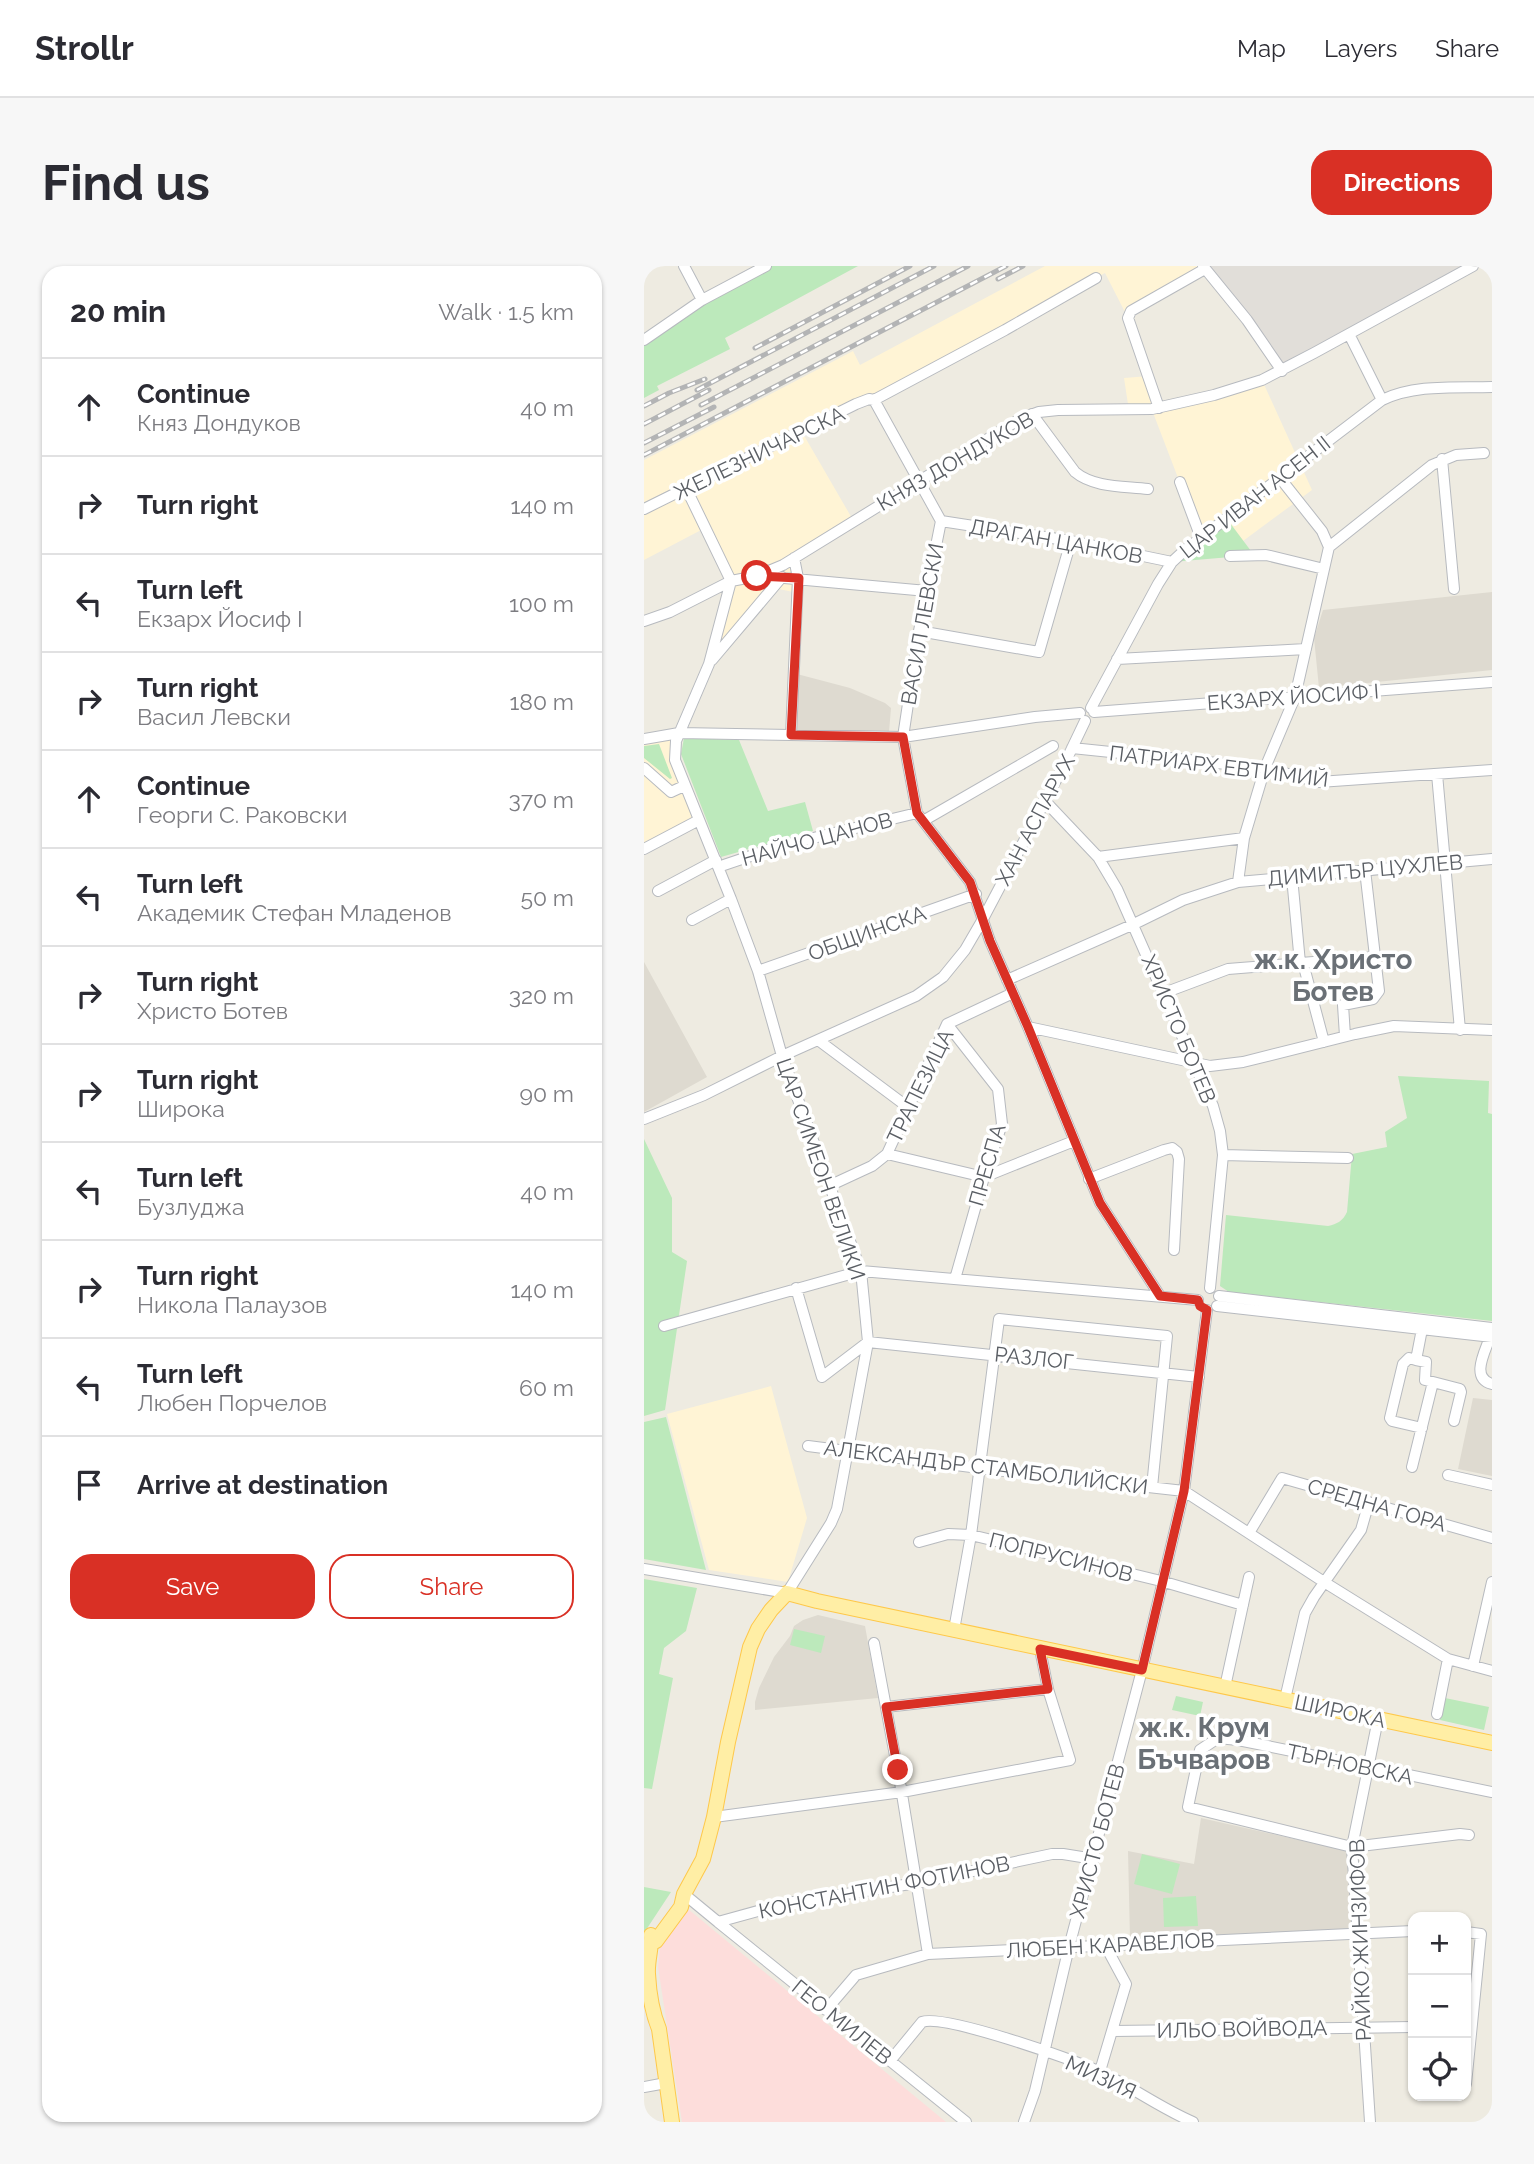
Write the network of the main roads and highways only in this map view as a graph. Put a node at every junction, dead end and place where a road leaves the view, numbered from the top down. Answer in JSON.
{"nodes":[{"id":1,"x":787,"y":1593,"type":"joint"},
{"id":2,"x":1492,"y":1743,"type":"edge"},
{"id":3,"x":649,"y":1951,"type":"edge"},
{"id":4,"x":672,"y":2122,"type":"edge"}],
"edges":[{"from":1,"to":2,"type":"main road","name":"ШИРОКА"},
{"from":1,"to":3,"type":"main road","name":"ЦАР СИМЕОН ВЕЛИКИ"},
{"from":3,"to":4,"type":"main road","name":"ЦАР СИМЕОН ВЕЛИКИ"}]}
